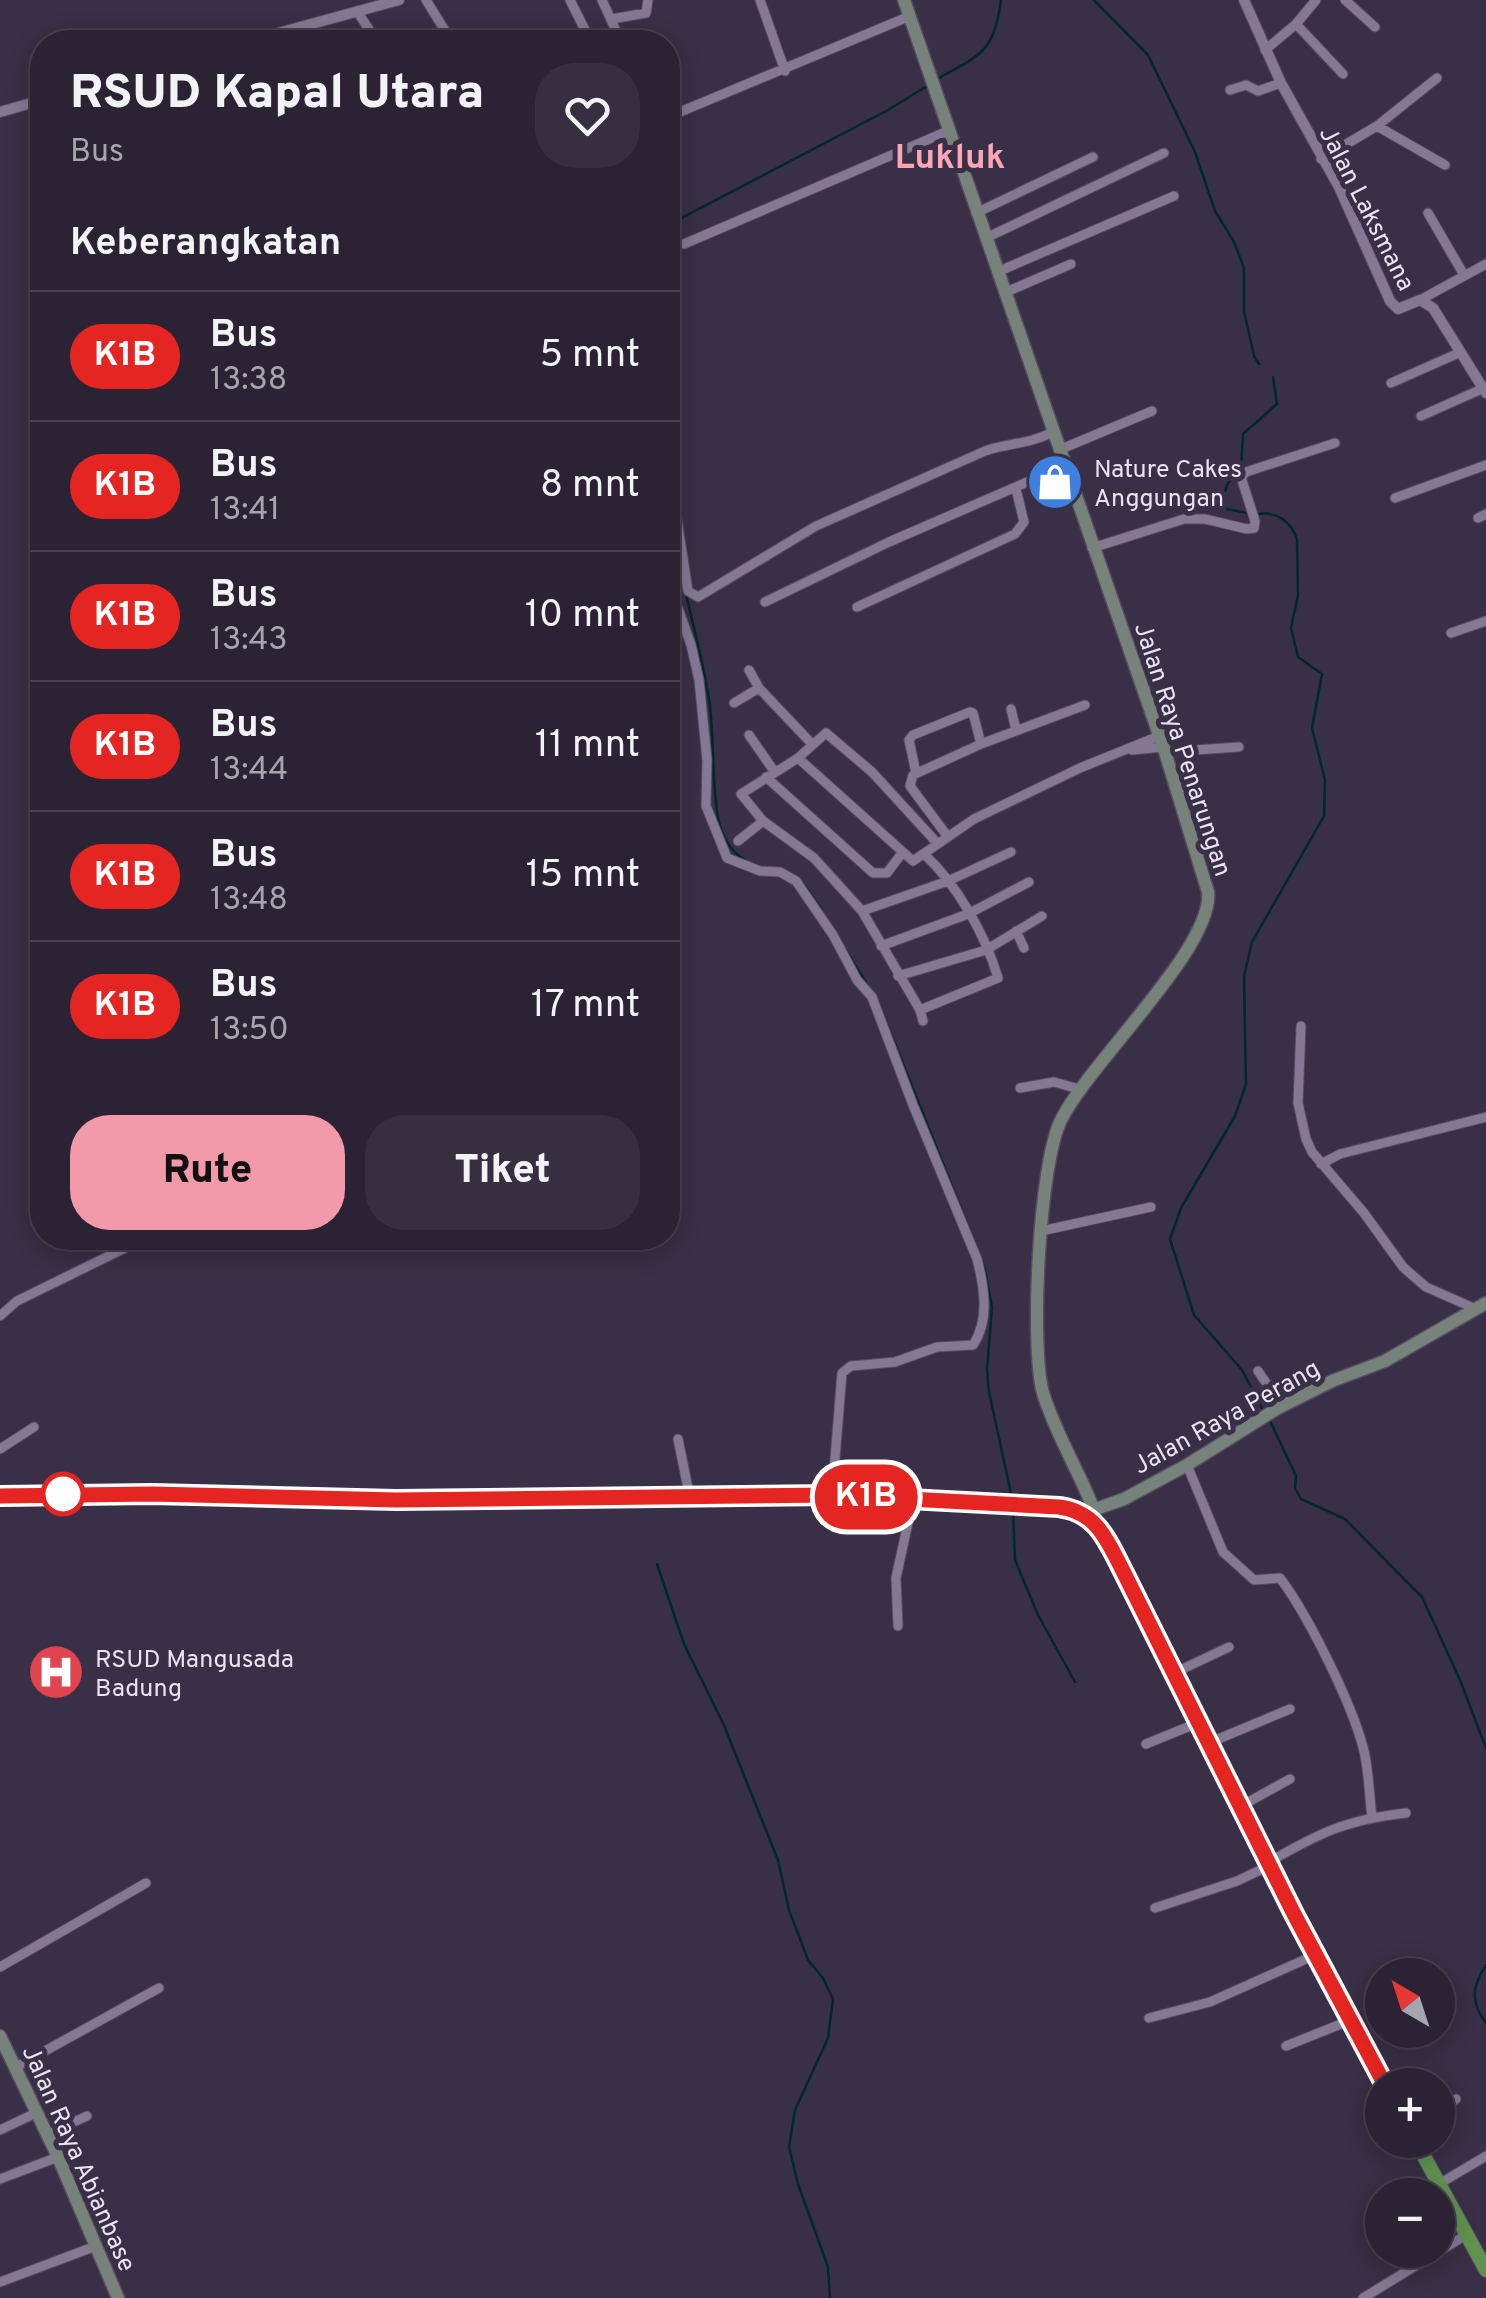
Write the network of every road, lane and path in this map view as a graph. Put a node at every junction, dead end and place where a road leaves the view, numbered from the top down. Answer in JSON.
{"nodes":[{"id":1,"x":400,"y":0,"type":"edge"},
{"id":2,"x":426,"y":0,"type":"edge"},
{"id":3,"x":570,"y":0,"type":"edge"},
{"id":4,"x":602,"y":0,"type":"edge"},
{"id":5,"x":648,"y":0,"type":"edge"},
{"id":6,"x":760,"y":0,"type":"edge"},
{"id":7,"x":904,"y":0,"type":"edge"},
{"id":8,"x":1244,"y":0,"type":"edge"},
{"id":9,"x":1316,"y":0,"type":"edge"},
{"id":10,"x":1345,"y":0,"type":"edge"},
{"id":11,"x":356,"y":11,"type":"junction"},
{"id":12,"x":910,"y":16,"type":"junction"},
{"id":13,"x":612,"y":19,"type":"junction"},
{"id":14,"x":1296,"y":24,"type":"junction"},
{"id":15,"x":1375,"y":27,"type":"dead end"},
{"id":16,"x":289,"y":30,"type":"edge"},
{"id":17,"x":369,"y":30,"type":"edge"},
{"id":18,"x":445,"y":30,"type":"edge"},
{"id":19,"x":585,"y":30,"type":"edge"},
{"id":20,"x":616,"y":30,"type":"edge"},
{"id":21,"x":1266,"y":50,"type":"junction"},
{"id":22,"x":785,"y":70,"type":"junction"},
{"id":23,"x":1342,"y":74,"type":"dead end"},
{"id":24,"x":1437,"y":78,"type":"dead end"},
{"id":25,"x":1281,"y":84,"type":"junction"},
{"id":26,"x":1230,"y":90,"type":"dead end"},
{"id":27,"x":30,"y":103,"type":"edge"},
{"id":28,"x":0,"y":112,"type":"edge"},
{"id":29,"x":680,"y":112,"type":"edge"},
{"id":30,"x":1377,"y":126,"type":"junction"},
{"id":31,"x":948,"y":131,"type":"junction"},
{"id":32,"x":1164,"y":153,"type":"dead end"},
{"id":33,"x":1093,"y":157,"type":"dead end"},
{"id":34,"x":1321,"y":159,"type":"junction"},
{"id":35,"x":1445,"y":165,"type":"dead end"},
{"id":36,"x":1174,"y":196,"type":"dead end"},
{"id":37,"x":976,"y":213,"type":"junction"},
{"id":38,"x":1428,"y":213,"type":"dead end"},
{"id":39,"x":986,"y":238,"type":"junction"},
{"id":40,"x":684,"y":244,"type":"dead end"},
{"id":41,"x":1071,"y":264,"type":"dead end"},
{"id":42,"x":1486,"y":264,"type":"edge"},
{"id":43,"x":997,"y":272,"type":"junction"},
{"id":44,"x":1464,"y":275,"type":"junction"},
{"id":45,"x":1004,"y":294,"type":"junction"},
{"id":46,"x":1420,"y":300,"type":"junction"},
{"id":47,"x":1461,"y":352,"type":"junction"},
{"id":48,"x":1391,"y":383,"type":"dead end"},
{"id":49,"x":1485,"y":391,"type":"edge"},
{"id":50,"x":1152,"y":411,"type":"dead end"},
{"id":51,"x":1421,"y":416,"type":"dead end"},
{"id":52,"x":1053,"y":432,"type":"junction"},
{"id":53,"x":1335,"y":443,"type":"dead end"},
{"id":54,"x":1058,"y":450,"type":"junction"},
{"id":55,"x":1486,"y":465,"type":"edge"},
{"id":56,"x":1064,"y":466,"type":"junction"},
{"id":57,"x":1016,"y":489,"type":"junction"},
{"id":58,"x":1395,"y":498,"type":"dead end"},
{"id":59,"x":1092,"y":548,"type":"junction"},
{"id":60,"x":680,"y":562,"type":"edge"},
{"id":61,"x":765,"y":602,"type":"dead end"},
{"id":62,"x":857,"y":606,"type":"dead end"},
{"id":63,"x":680,"y":613,"type":"edge"},
{"id":64,"x":1486,"y":621,"type":"edge"},
{"id":65,"x":1451,"y":632,"type":"dead end"},
{"id":66,"x":749,"y":670,"type":"dead end"},
{"id":67,"x":759,"y":688,"type":"junction"},
{"id":68,"x":734,"y":703,"type":"dead end"},
{"id":69,"x":1085,"y":705,"type":"dead end"},
{"id":70,"x":1011,"y":709,"type":"dead end"},
{"id":71,"x":1016,"y":730,"type":"junction"},
{"id":72,"x":748,"y":736,"type":"dead end"},
{"id":73,"x":812,"y":744,"type":"junction"},
{"id":74,"x":981,"y":744,"type":"junction"},
{"id":75,"x":1162,"y":745,"type":"junction"},
{"id":76,"x":1240,"y":747,"type":"dead end"},
{"id":77,"x":798,"y":758,"type":"junction"},
{"id":78,"x":916,"y":773,"type":"junction"},
{"id":79,"x":770,"y":774,"type":"junction"},
{"id":80,"x":762,"y":821,"type":"junction"},
{"id":81,"x":948,"y":836,"type":"junction"},
{"id":82,"x":738,"y":841,"type":"dead end"},
{"id":83,"x":938,"y":844,"type":"junction"},
{"id":84,"x":1010,"y":852,"type":"dead end"},
{"id":85,"x":902,"y":853,"type":"junction"},
{"id":86,"x":924,"y":854,"type":"junction"},
{"id":87,"x":948,"y":881,"type":"junction"},
{"id":88,"x":1029,"y":882,"type":"dead end"},
{"id":89,"x":862,"y":911,"type":"junction"},
{"id":90,"x":968,"y":914,"type":"junction"},
{"id":91,"x":1042,"y":916,"type":"dead end"},
{"id":92,"x":1016,"y":931,"type":"junction"},
{"id":93,"x":881,"y":946,"type":"junction"},
{"id":94,"x":1024,"y":948,"type":"dead end"},
{"id":95,"x":986,"y":950,"type":"junction"},
{"id":96,"x":898,"y":976,"type":"junction"},
{"id":97,"x":920,"y":1010,"type":"junction"},
{"id":98,"x":923,"y":1022,"type":"dead end"},
{"id":99,"x":1301,"y":1026,"type":"dead end"},
{"id":100,"x":1020,"y":1088,"type":"dead end"},
{"id":101,"x":1079,"y":1089,"type":"junction"},
{"id":102,"x":1486,"y":1116,"type":"edge"},
{"id":103,"x":1321,"y":1164,"type":"junction"},
{"id":104,"x":1151,"y":1207,"type":"dead end"},
{"id":105,"x":1041,"y":1231,"type":"junction"},
{"id":106,"x":123,"y":1250,"type":"edge"},
{"id":107,"x":1481,"y":1306,"type":"edge"},
{"id":108,"x":0,"y":1316,"type":"edge"},
{"id":109,"x":1258,"y":1370,"type":"dead end"},
{"id":110,"x":1280,"y":1407,"type":"junction"},
{"id":111,"x":34,"y":1427,"type":"dead end"},
{"id":112,"x":678,"y":1440,"type":"dead end"},
{"id":113,"x":0,"y":1449,"type":"edge"},
{"id":114,"x":1187,"y":1465,"type":"junction"},
{"id":115,"x":0,"y":1495,"type":"edge"},
{"id":116,"x":832,"y":1495,"type":"junction"},
{"id":117,"x":690,"y":1498,"type":"junction"},
{"id":118,"x":913,"y":1500,"type":"junction"},
{"id":119,"x":1091,"y":1514,"type":"junction"},
{"id":120,"x":898,"y":1626,"type":"dead end"},
{"id":121,"x":1229,"y":1648,"type":"dead end"},
{"id":122,"x":1174,"y":1673,"type":"junction"},
{"id":123,"x":1290,"y":1708,"type":"dead end"},
{"id":124,"x":1200,"y":1722,"type":"junction"},
{"id":125,"x":1210,"y":1742,"type":"junction"},
{"id":126,"x":1146,"y":1744,"type":"dead end"},
{"id":127,"x":1290,"y":1779,"type":"dead end"},
{"id":128,"x":1241,"y":1806,"type":"junction"},
{"id":129,"x":1406,"y":1814,"type":"dead end"},
{"id":130,"x":1372,"y":1817,"type":"junction"},
{"id":131,"x":1270,"y":1864,"type":"junction"},
{"id":132,"x":146,"y":1884,"type":"dead end"},
{"id":133,"x":1156,"y":1908,"type":"dead end"},
{"id":134,"x":1315,"y":1955,"type":"junction"},
{"id":135,"x":0,"y":1967,"type":"edge"},
{"id":136,"x":159,"y":1988,"type":"dead end"},
{"id":137,"x":1149,"y":2018,"type":"dead end"},
{"id":138,"x":1350,"y":2020,"type":"junction"},
{"id":139,"x":0,"y":2036,"type":"edge"},
{"id":140,"x":1286,"y":2046,"type":"dead end"},
{"id":141,"x":16,"y":2067,"type":"junction"},
{"id":142,"x":1376,"y":2068,"type":"edge"},
{"id":143,"x":38,"y":2112,"type":"junction"},
{"id":144,"x":87,"y":2116,"type":"dead end"},
{"id":145,"x":0,"y":2130,"type":"edge"},
{"id":146,"x":47,"y":2134,"type":"junction"},
{"id":147,"x":1486,"y":2156,"type":"edge"},
{"id":148,"x":58,"y":2157,"type":"junction"},
{"id":149,"x":0,"y":2178,"type":"edge"},
{"id":150,"x":1449,"y":2178,"type":"edge"},
{"id":151,"x":1455,"y":2214,"type":"edge"},
{"id":152,"x":1466,"y":2235,"type":"junction"},
{"id":153,"x":96,"y":2246,"type":"junction"},
{"id":154,"x":1486,"y":2270,"type":"edge"},
{"id":155,"x":0,"y":2282,"type":"edge"},
{"id":156,"x":118,"y":2298,"type":"edge"},
{"id":157,"x":1363,"y":2298,"type":"edge"}],
"edges":[{"from":1,"to":11,"type":"street"},
{"from":2,"to":18,"type":"street"},
{"from":3,"to":19,"type":"street"},
{"from":4,"to":13,"type":"street"},
{"from":5,"to":13,"type":"street"},
{"from":6,"to":22,"type":"street"},
{"from":7,"to":12,"type":"main road","name":"Jalan Raya Penarungan"},
{"from":8,"to":21,"type":"street","name":"Jalan Laksmana"},
{"from":9,"to":14,"type":"street"},
{"from":10,"to":15,"type":"street"},
{"from":11,"to":16,"type":"street"},
{"from":11,"to":17,"type":"street"},
{"from":12,"to":22,"type":"street"},
{"from":12,"to":31,"type":"main road","name":"Jalan Raya Penarungan"},
{"from":13,"to":20,"type":"street"},
{"from":14,"to":21,"type":"street"},
{"from":14,"to":23,"type":"street"},
{"from":21,"to":25,"type":"street","name":"Jalan Laksmana"},
{"from":22,"to":29,"type":"street"},
{"from":24,"to":30,"type":"street"},
{"from":25,"to":26,"type":"street"},
{"from":25,"to":34,"type":"street","name":"Jalan Laksmana"},
{"from":27,"to":28,"type":"street"},
{"from":30,"to":34,"type":"street"},
{"from":30,"to":35,"type":"street"},
{"from":31,"to":37,"type":"main road","name":"Jalan Raya Penarungan"},
{"from":31,"to":40,"type":"street"},
{"from":32,"to":39,"type":"street"},
{"from":33,"to":37,"type":"street"},
{"from":34,"to":46,"type":"street","name":"Jalan Laksmana"},
{"from":36,"to":43,"type":"street"},
{"from":37,"to":39,"type":"main road","name":"Jalan Raya Penarungan"},
{"from":38,"to":44,"type":"street"},
{"from":39,"to":43,"type":"main road","name":"Jalan Raya Penarungan"},
{"from":41,"to":45,"type":"street"},
{"from":42,"to":44,"type":"street"},
{"from":43,"to":45,"type":"main road","name":"Jalan Raya Penarungan"},
{"from":44,"to":46,"type":"street"},
{"from":45,"to":52,"type":"main road","name":"Jalan Raya Penarungan"},
{"from":46,"to":47,"type":"street","name":"Jalan Laksmana"},
{"from":47,"to":48,"type":"street"},
{"from":47,"to":49,"type":"street","name":"Jalan Laksmana"},
{"from":49,"to":51,"type":"street"},
{"from":50,"to":54,"type":"street"},
{"from":52,"to":54,"type":"main road","name":"Jalan Raya Penarungan"},
{"from":52,"to":60,"type":"street"},
{"from":53,"to":59,"type":"street"},
{"from":54,"to":56,"type":"main road","name":"Jalan Raya Penarungan"},
{"from":55,"to":58,"type":"street"},
{"from":56,"to":57,"type":"street"},
{"from":56,"to":59,"type":"main road","name":"Jalan Raya Penarungan"},
{"from":57,"to":61,"type":"street"},
{"from":57,"to":62,"type":"street"},
{"from":59,"to":75,"type":"main road","name":"Jalan Raya Penarungan"},
{"from":63,"to":116,"type":"street"},
{"from":64,"to":65,"type":"street"},
{"from":66,"to":67,"type":"street"},
{"from":67,"to":68,"type":"street"},
{"from":67,"to":73,"type":"street"},
{"from":69,"to":71,"type":"street"},
{"from":70,"to":71,"type":"street"},
{"from":71,"to":74,"type":"street"},
{"from":72,"to":79,"type":"street"},
{"from":73,"to":77,"type":"street"},
{"from":73,"to":83,"type":"street"},
{"from":74,"to":78,"type":"street"},
{"from":74,"to":78,"type":"street"},
{"from":75,"to":76,"type":"street"},
{"from":75,"to":81,"type":"street"},
{"from":75,"to":101,"type":"main road","name":"Jalan Raya Penarungan"},
{"from":77,"to":79,"type":"street"},
{"from":77,"to":85,"type":"street"},
{"from":78,"to":81,"type":"street"},
{"from":79,"to":80,"type":"street"},
{"from":79,"to":85,"type":"street"},
{"from":80,"to":82,"type":"street"},
{"from":80,"to":89,"type":"street"},
{"from":81,"to":83,"type":"street"},
{"from":83,"to":86,"type":"street"},
{"from":84,"to":87,"type":"street"},
{"from":85,"to":86,"type":"street"},
{"from":86,"to":87,"type":"street"},
{"from":87,"to":89,"type":"street"},
{"from":87,"to":90,"type":"street"},
{"from":88,"to":90,"type":"street"},
{"from":89,"to":93,"type":"street"},
{"from":90,"to":93,"type":"street"},
{"from":90,"to":95,"type":"street"},
{"from":91,"to":92,"type":"street"},
{"from":92,"to":94,"type":"street"},
{"from":92,"to":95,"type":"street"},
{"from":93,"to":96,"type":"street"},
{"from":95,"to":96,"type":"street"},
{"from":95,"to":97,"type":"street"},
{"from":96,"to":97,"type":"street"},
{"from":97,"to":98,"type":"street"},
{"from":99,"to":103,"type":"street"},
{"from":100,"to":101,"type":"street"},
{"from":101,"to":105,"type":"main road","name":"Jalan Raya Penarungan"},
{"from":102,"to":103,"type":"street"},
{"from":103,"to":107,"type":"street"},
{"from":104,"to":105,"type":"street"},
{"from":105,"to":119,"type":"main road","name":"Jalan Raya Penarungan"},
{"from":106,"to":108,"type":"street"},
{"from":107,"to":110,"type":"main road","name":"Jalan Raya Perang"},
{"from":109,"to":110,"type":"street"},
{"from":110,"to":114,"type":"main road","name":"Jalan Raya Perang"},
{"from":111,"to":113,"type":"street"},
{"from":112,"to":117,"type":"street"},
{"from":114,"to":119,"type":"main road","name":"Jalan Raya Perang"},
{"from":114,"to":130,"type":"street"},
{"from":115,"to":117,"type":"highway"},
{"from":116,"to":117,"type":"highway"},
{"from":116,"to":118,"type":"highway"},
{"from":118,"to":119,"type":"highway"},
{"from":118,"to":120,"type":"street"},
{"from":119,"to":122,"type":"highway"},
{"from":121,"to":122,"type":"street"},
{"from":122,"to":124,"type":"highway"},
{"from":123,"to":125,"type":"street"},
{"from":124,"to":125,"type":"highway"},
{"from":124,"to":126,"type":"street"},
{"from":125,"to":128,"type":"highway"},
{"from":127,"to":128,"type":"street"},
{"from":128,"to":131,"type":"highway"},
{"from":129,"to":130,"type":"street"},
{"from":130,"to":131,"type":"street"},
{"from":131,"to":133,"type":"street"},
{"from":131,"to":134,"type":"highway"},
{"from":132,"to":135,"type":"street"},
{"from":134,"to":137,"type":"street"},
{"from":134,"to":138,"type":"highway"},
{"from":136,"to":141,"type":"street"},
{"from":138,"to":140,"type":"street"},
{"from":138,"to":142,"type":"highway"},
{"from":139,"to":141,"type":"main road","name":"Jalan Raya Abianbase"},
{"from":141,"to":143,"type":"main road","name":"Jalan Raya Abianbase"},
{"from":143,"to":145,"type":"street"},
{"from":143,"to":146,"type":"main road","name":"Jalan Raya Abianbase"},
{"from":144,"to":146,"type":"street"},
{"from":146,"to":148,"type":"main road","name":"Jalan Raya Abianbase"},
{"from":147,"to":150,"type":"street"},
{"from":148,"to":149,"type":"street"},
{"from":148,"to":153,"type":"main road","name":"Jalan Raya Abianbase"},
{"from":151,"to":152,"type":"highway"},
{"from":152,"to":154,"type":"highway"},
{"from":152,"to":157,"type":"street"},
{"from":153,"to":155,"type":"street"},
{"from":153,"to":156,"type":"main road","name":"Jalan Raya Abianbase"}]}
